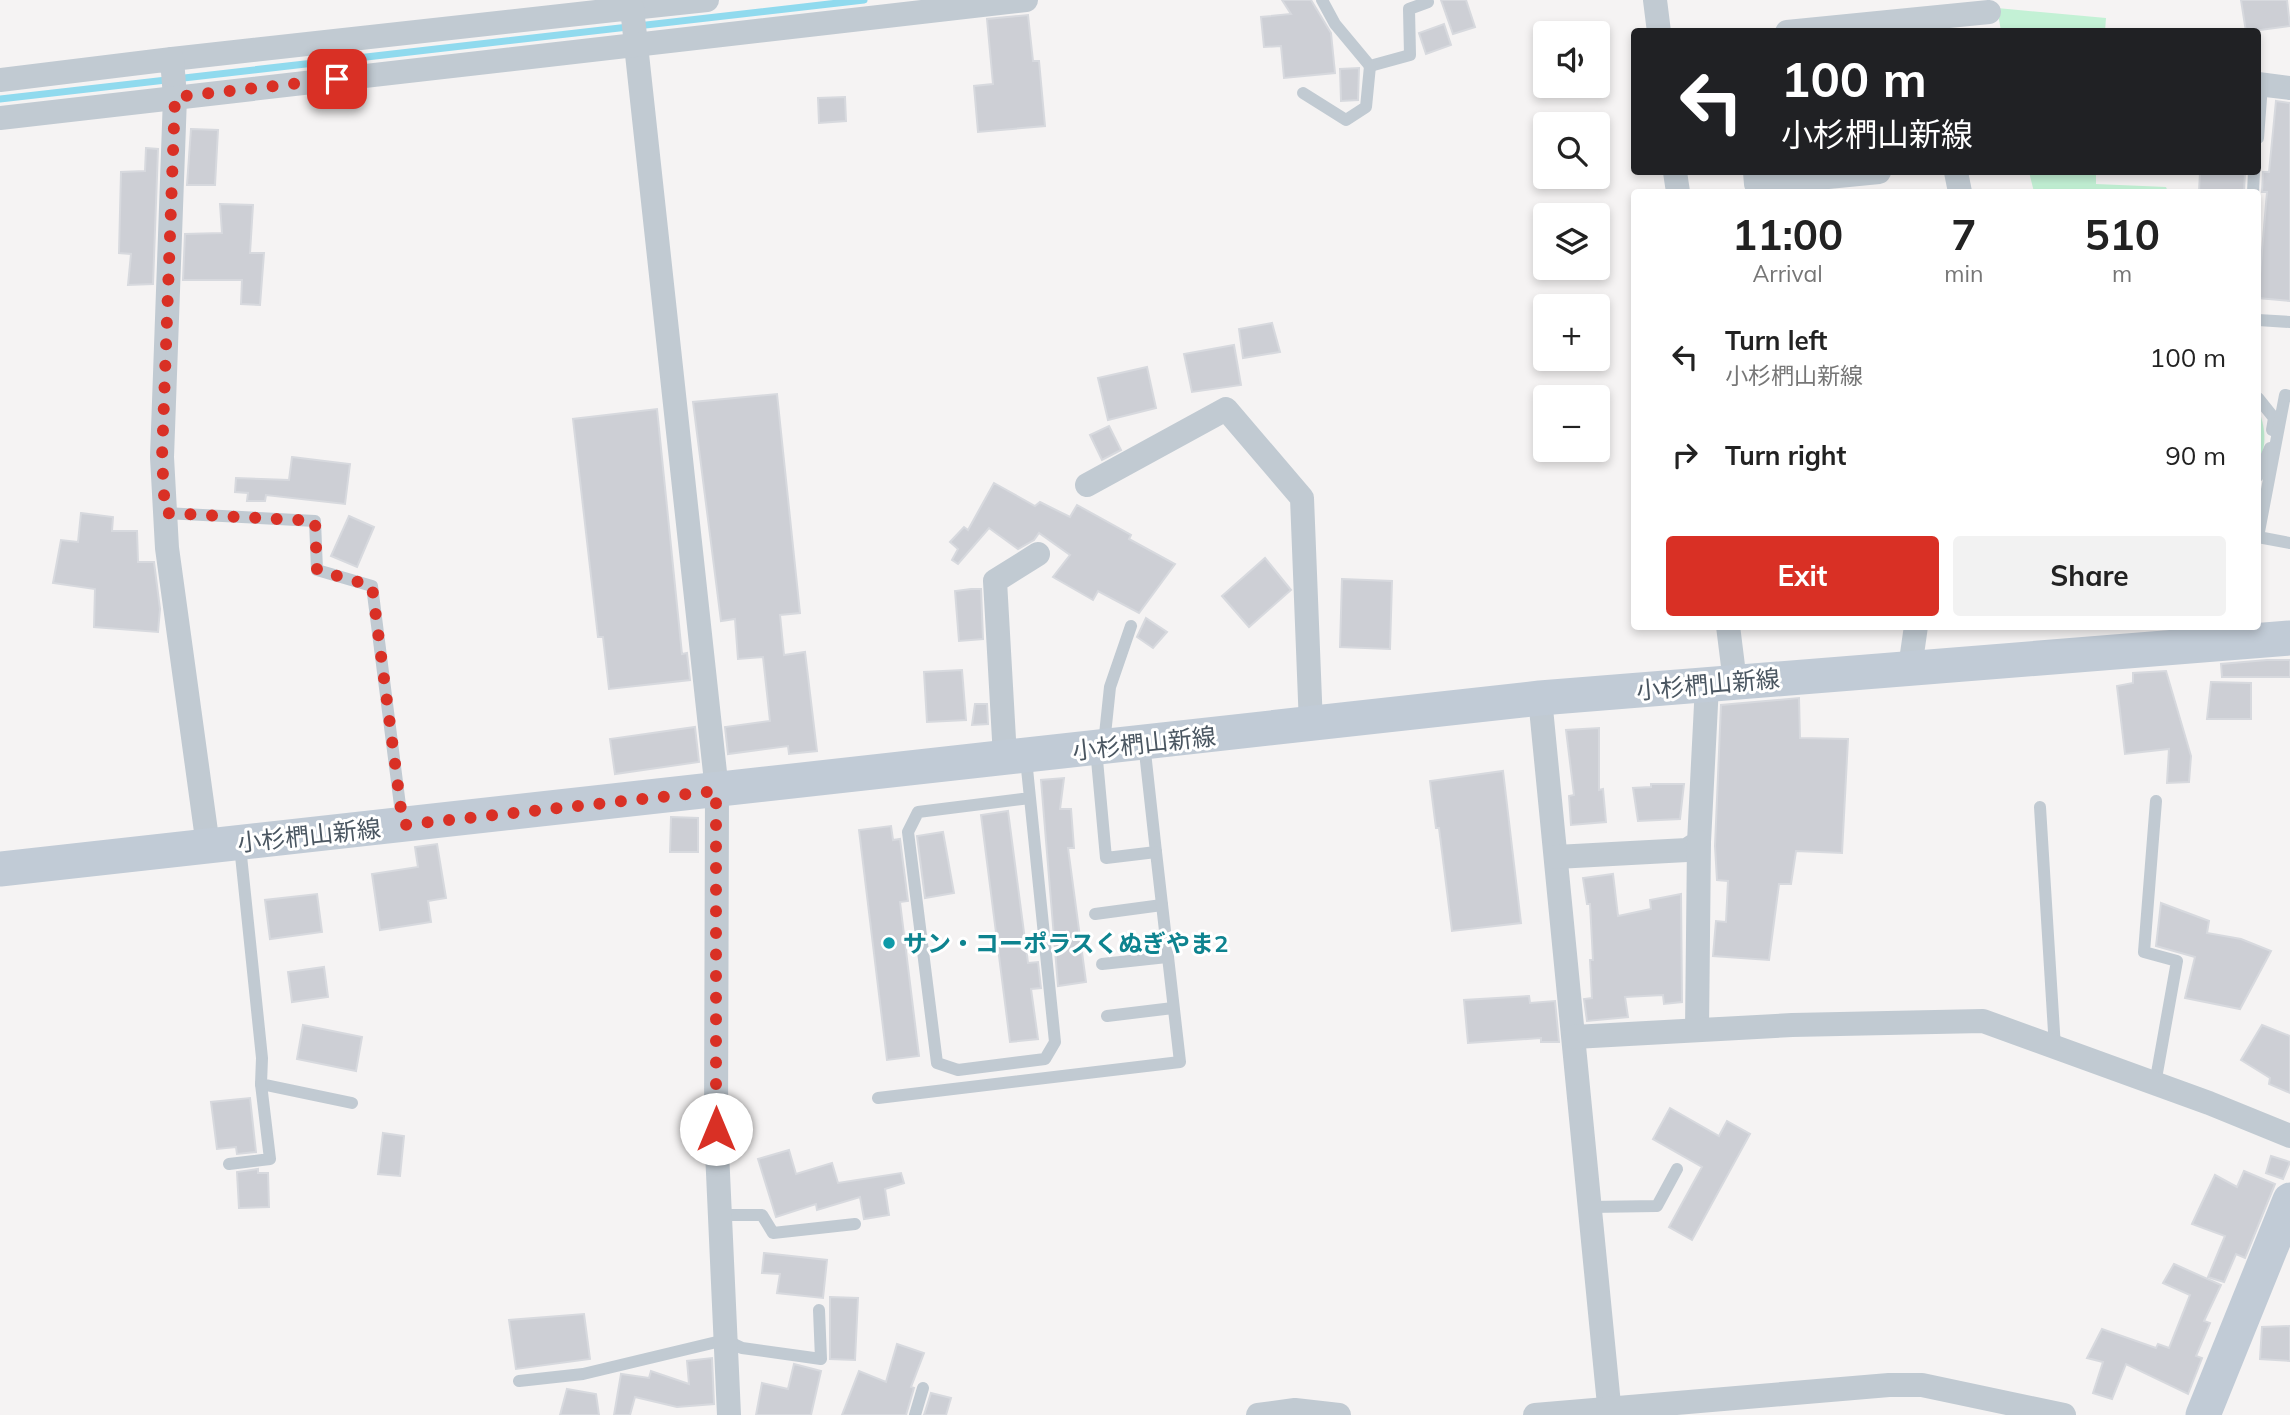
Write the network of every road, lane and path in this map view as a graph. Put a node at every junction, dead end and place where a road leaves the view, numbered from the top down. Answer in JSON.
{"nodes":[{"id":1,"x":707,"y":0,"type":"edge"},
{"id":2,"x":1026,"y":0,"type":"edge"},
{"id":3,"x":1322,"y":0,"type":"edge"},
{"id":4,"x":1655,"y":0,"type":"edge"},
{"id":5,"x":1428,"y":2,"type":"dead end"},
{"id":6,"x":632,"y":9,"type":"junction"},
{"id":7,"x":1989,"y":12,"type":"dead end"},
{"id":8,"x":1941,"y":24,"type":"edge"},
{"id":9,"x":1658,"y":28,"type":"edge"},
{"id":10,"x":1864,"y":28,"type":"edge"},
{"id":11,"x":635,"y":46,"type":"junction"},
{"id":12,"x":172,"y":59,"type":"junction"},
{"id":13,"x":1370,"y":66,"type":"junction"},
{"id":14,"x":0,"y":80,"type":"edge"},
{"id":15,"x":2261,"y":85,"type":"edge"},
{"id":16,"x":2290,"y":88,"type":"edge"},
{"id":17,"x":1303,"y":93,"type":"dead end"},
{"id":18,"x":175,"y":97,"type":"junction"},
{"id":19,"x":0,"y":118,"type":"edge"},
{"id":20,"x":1755,"y":175,"type":"edge"},
{"id":21,"x":1870,"y":175,"type":"edge"},
{"id":22,"x":1842,"y":184,"type":"edge"},
{"id":23,"x":2261,"y":320,"type":"edge"},
{"id":24,"x":2290,"y":322,"type":"edge"},
{"id":25,"x":2290,"y":396,"type":"edge"},
{"id":26,"x":2261,"y":402,"type":"edge"},
{"id":27,"x":2261,"y":470,"type":"edge"},
{"id":28,"x":1087,"y":485,"type":"dead end"},
{"id":29,"x":165,"y":513,"type":"junction"},
{"id":30,"x":2261,"y":521,"type":"edge"},
{"id":31,"x":2261,"y":538,"type":"edge"},
{"id":32,"x":2290,"y":543,"type":"edge"},
{"id":33,"x":1038,"y":554,"type":"dead end"},
{"id":34,"x":1131,"y":626,"type":"dead end"},
{"id":35,"x":1728,"y":630,"type":"edge"},
{"id":36,"x":1915,"y":630,"type":"edge"},
{"id":37,"x":2245,"y":634,"type":"edge"},
{"id":38,"x":2290,"y":638,"type":"edge"},
{"id":39,"x":1910,"y":668,"type":"junction"},
{"id":40,"x":1721,"y":683,"type":"junction"},
{"id":41,"x":1540,"y":698,"type":"junction"},
{"id":42,"x":1311,"y":724,"type":"junction"},
{"id":43,"x":1144,"y":743,"type":"junction"},
{"id":44,"x":1100,"y":748,"type":"junction"},
{"id":45,"x":1015,"y":756,"type":"junction"},
{"id":46,"x":716,"y":791,"type":"junction"},
{"id":47,"x":1030,"y":798,"type":"junction"},
{"id":48,"x":2156,"y":801,"type":"dead end"},
{"id":49,"x":2040,"y":807,"type":"dead end"},
{"id":50,"x":403,"y":825,"type":"junction"},
{"id":51,"x":1699,"y":842,"type":"junction"},
{"id":52,"x":223,"y":844,"type":"junction"},
{"id":53,"x":1156,"y":852,"type":"junction"},
{"id":54,"x":1556,"y":857,"type":"junction"},
{"id":55,"x":0,"y":869,"type":"edge"},
{"id":56,"x":1162,"y":905,"type":"junction"},
{"id":57,"x":1095,"y":914,"type":"dead end"},
{"id":58,"x":1167,"y":957,"type":"junction"},
{"id":59,"x":1102,"y":964,"type":"dead end"},
{"id":60,"x":1173,"y":1008,"type":"junction"},
{"id":61,"x":1107,"y":1016,"type":"dead end"},
{"id":62,"x":1697,"y":1030,"type":"junction"},
{"id":63,"x":1574,"y":1037,"type":"junction"},
{"id":64,"x":2056,"y":1049,"type":"junction"},
{"id":65,"x":261,"y":1084,"type":"junction"},
{"id":66,"x":2155,"y":1084,"type":"junction"},
{"id":67,"x":878,"y":1098,"type":"dead end"},
{"id":68,"x":352,"y":1103,"type":"dead end"},
{"id":69,"x":2290,"y":1136,"type":"edge"},
{"id":70,"x":229,"y":1164,"type":"dead end"},
{"id":71,"x":1677,"y":1169,"type":"dead end"},
{"id":72,"x":2290,"y":1200,"type":"edge"},
{"id":73,"x":1590,"y":1207,"type":"junction"},
{"id":74,"x":718,"y":1215,"type":"junction"},
{"id":75,"x":855,"y":1224,"type":"dead end"},
{"id":76,"x":819,"y":1310,"type":"dead end"},
{"id":77,"x":725,"y":1340,"type":"junction"},
{"id":78,"x":519,"y":1381,"type":"dead end"},
{"id":79,"x":923,"y":1388,"type":"dead end"},
{"id":80,"x":2016,"y":1410,"type":"edge"},
{"id":81,"x":1610,"y":1413,"type":"edge"},
{"id":82,"x":729,"y":1415,"type":"edge"},
{"id":83,"x":915,"y":1415,"type":"edge"},
{"id":84,"x":1258,"y":1415,"type":"edge"},
{"id":85,"x":1339,"y":1415,"type":"edge"},
{"id":86,"x":1535,"y":1415,"type":"edge"},
{"id":87,"x":2064,"y":1415,"type":"edge"},
{"id":88,"x":2203,"y":1415,"type":"edge"}],
"edges":[{"from":1,"to":6,"type":"street"},
{"from":2,"to":11,"type":"street"},
{"from":3,"to":13,"type":"lane"},
{"from":4,"to":9,"type":"street"},
{"from":5,"to":13,"type":"lane"},
{"from":6,"to":11,"type":"street"},
{"from":6,"to":12,"type":"street"},
{"from":7,"to":8,"type":"street"},
{"from":8,"to":10,"type":"street"},
{"from":11,"to":18,"type":"street"},
{"from":11,"to":46,"type":"street"},
{"from":12,"to":14,"type":"street"},
{"from":12,"to":18,"type":"street"},
{"from":13,"to":17,"type":"lane"},
{"from":15,"to":16,"type":"street"},
{"from":18,"to":19,"type":"street"},
{"from":18,"to":29,"type":"street"},
{"from":20,"to":22,"type":"street"},
{"from":21,"to":22,"type":"street"},
{"from":23,"to":24,"type":"lane"},
{"from":25,"to":30,"type":"lane"},
{"from":26,"to":27,"type":"lane"},
{"from":28,"to":42,"type":"street"},
{"from":29,"to":50,"type":"lane"},
{"from":29,"to":52,"type":"street"},
{"from":31,"to":32,"type":"lane"},
{"from":33,"to":45,"type":"street"},
{"from":34,"to":44,"type":"lane"},
{"from":35,"to":40,"type":"street"},
{"from":36,"to":39,"type":"street"},
{"from":37,"to":38,"type":"main road","name":"小杉椚山新線"},
{"from":37,"to":39,"type":"main road","name":"小杉椚山新線"},
{"from":39,"to":40,"type":"main road","name":"小杉椚山新線"},
{"from":40,"to":41,"type":"main road","name":"小杉椚山新線"},
{"from":40,"to":51,"type":"street"},
{"from":41,"to":42,"type":"main road","name":"小杉椚山新線"},
{"from":41,"to":54,"type":"street"},
{"from":42,"to":43,"type":"main road","name":"小杉椚山新線"},
{"from":43,"to":44,"type":"main road","name":"小杉椚山新線"},
{"from":43,"to":53,"type":"lane"},
{"from":44,"to":45,"type":"main road","name":"小杉椚山新線"},
{"from":44,"to":53,"type":"lane"},
{"from":45,"to":46,"type":"main road","name":"小杉椚山新線"},
{"from":45,"to":47,"type":"lane"},
{"from":46,"to":50,"type":"main road","name":"小杉椚山新線"},
{"from":46,"to":74,"type":"street"},
{"from":47,"to":47,"type":"lane"},
{"from":48,"to":66,"type":"lane"},
{"from":49,"to":64,"type":"lane"},
{"from":50,"to":52,"type":"main road","name":"小杉椚山新線"},
{"from":51,"to":54,"type":"street"},
{"from":51,"to":62,"type":"street"},
{"from":52,"to":55,"type":"main road","name":"小杉椚山新線"},
{"from":52,"to":65,"type":"lane"},
{"from":53,"to":56,"type":"lane"},
{"from":54,"to":63,"type":"street"},
{"from":56,"to":57,"type":"lane"},
{"from":56,"to":58,"type":"lane"},
{"from":58,"to":59,"type":"lane"},
{"from":58,"to":60,"type":"lane"},
{"from":60,"to":61,"type":"lane"},
{"from":60,"to":67,"type":"lane"},
{"from":62,"to":63,"type":"street"},
{"from":62,"to":64,"type":"street"},
{"from":63,"to":73,"type":"street"},
{"from":64,"to":66,"type":"street"},
{"from":65,"to":68,"type":"lane"},
{"from":65,"to":70,"type":"lane"},
{"from":66,"to":69,"type":"street"},
{"from":71,"to":73,"type":"lane"},
{"from":72,"to":88,"type":"main road"},
{"from":73,"to":81,"type":"street"},
{"from":74,"to":75,"type":"lane"},
{"from":74,"to":77,"type":"street"},
{"from":76,"to":77,"type":"lane"},
{"from":77,"to":78,"type":"lane"},
{"from":77,"to":82,"type":"street"},
{"from":79,"to":83,"type":"lane"},
{"from":80,"to":81,"type":"street"},
{"from":80,"to":87,"type":"street"},
{"from":81,"to":86,"type":"street"},
{"from":84,"to":85,"type":"street"}]}
